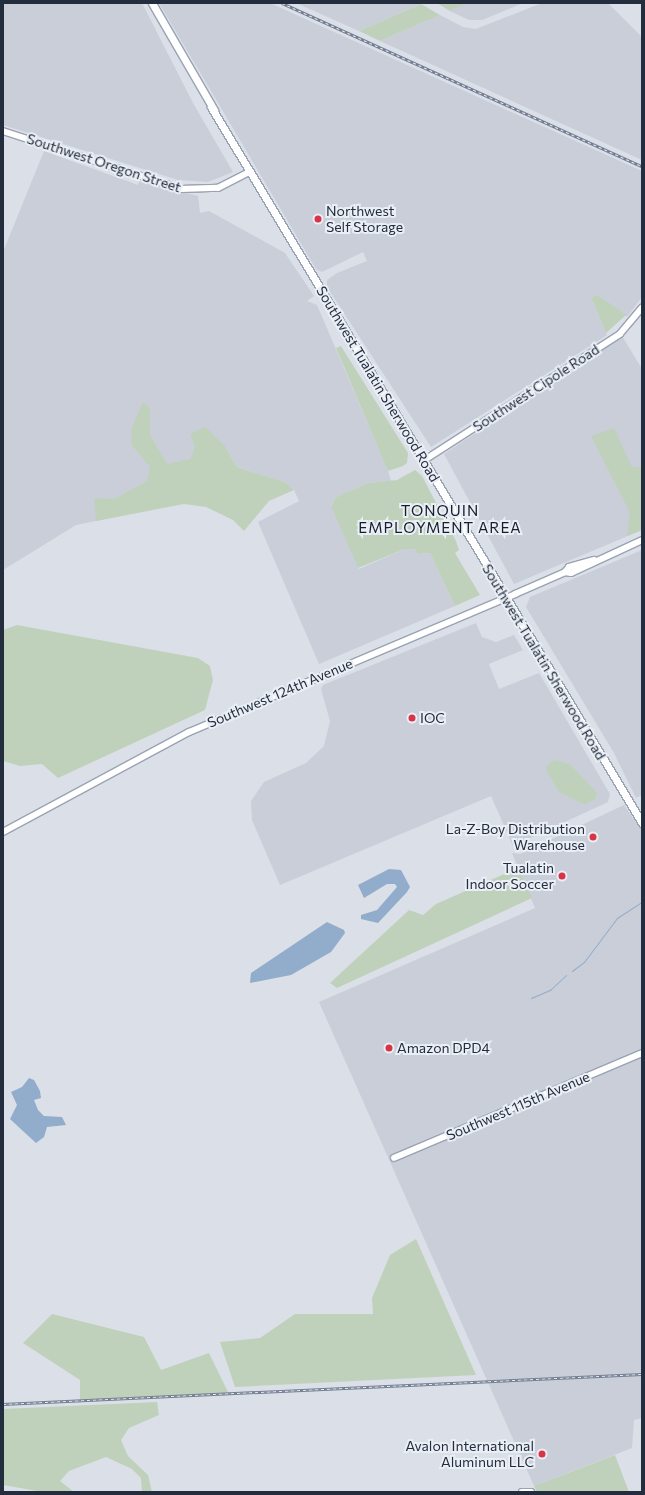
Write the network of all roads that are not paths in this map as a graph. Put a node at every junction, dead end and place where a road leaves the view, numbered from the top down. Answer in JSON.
{"nodes":[{"id":1,"x":152,"y":3,"type":"edge"},
{"id":2,"x":3,"y":131,"type":"edge"},
{"id":3,"x":250,"y":172,"type":"junction"},
{"id":4,"x":642,"y":308,"type":"edge"},
{"id":5,"x":423,"y":460,"type":"junction"},
{"id":6,"x":642,"y":540,"type":"edge"},
{"id":7,"x":506,"y":598,"type":"junction"},
{"id":8,"x":642,"y":823,"type":"edge"},
{"id":9,"x":3,"y":832,"type":"edge"},
{"id":10,"x":642,"y":1053,"type":"edge"},
{"id":11,"x":394,"y":1158,"type":"dead end"}],
"edges":[{"from":1,"to":3,"type":"highway","name":"Southwest Tualatin Sherwood Road"},
{"from":2,"to":3,"type":"street","name":"Southwest Oregon Street"},
{"from":3,"to":5,"type":"highway","name":"Southwest Tualatin Sherwood Road"},
{"from":4,"to":5,"type":"street","name":"Southwest Cipole Road"},
{"from":5,"to":7,"type":"highway","name":"Southwest Tualatin Sherwood Road"},
{"from":6,"to":7,"type":"main road","name":"Southwest 124th Avenue"},
{"from":7,"to":8,"type":"highway","name":"Southwest Tualatin Sherwood Road"},
{"from":7,"to":9,"type":"main road","name":"Southwest 124th Avenue"},
{"from":10,"to":11,"type":"street","name":"Southwest 115th Avenue"}]}
